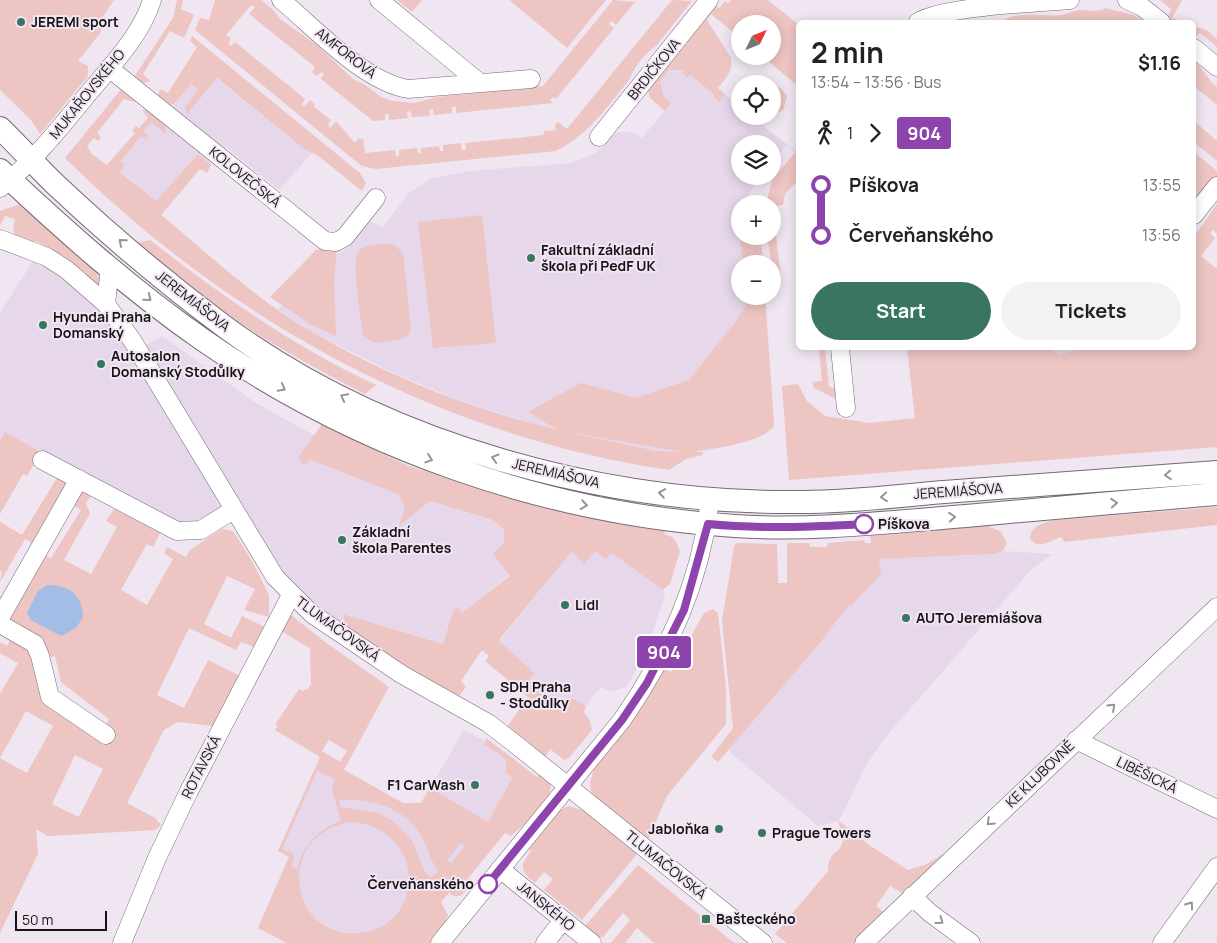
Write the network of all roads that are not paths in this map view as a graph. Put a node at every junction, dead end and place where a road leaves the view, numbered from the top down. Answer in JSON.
{"nodes":[{"id":1,"x":152,"y":0,"type":"edge"},
{"id":2,"x":281,"y":0,"type":"edge"},
{"id":3,"x":379,"y":0,"type":"edge"},
{"id":4,"x":709,"y":0,"type":"edge"},
{"id":5,"x":1070,"y":0,"type":"edge"},
{"id":6,"x":1127,"y":0,"type":"edge"},
{"id":7,"x":1019,"y":2,"type":"edge"},
{"id":8,"x":923,"y":20,"type":"edge"},
{"id":9,"x":1158,"y":20,"type":"edge"},
{"id":10,"x":1196,"y":50,"type":"edge"},
{"id":11,"x":1217,"y":67,"type":"edge"},
{"id":12,"x":109,"y":68,"type":"junction"},
{"id":13,"x":531,"y":79,"type":"dead end"},
{"id":14,"x":480,"y":83,"type":"junction"},
{"id":15,"x":0,"y":128,"type":"edge"},
{"id":16,"x":599,"y":137,"type":"dead end"},
{"id":17,"x":31,"y":159,"type":"junction"},
{"id":18,"x":4,"y":179,"type":"edge"},
{"id":19,"x":1217,"y":186,"type":"edge"},
{"id":20,"x":376,"y":198,"type":"dead end"},
{"id":21,"x":1196,"y":212,"type":"edge"},
{"id":22,"x":0,"y":239,"type":"edge"},
{"id":23,"x":110,"y":267,"type":"junction"},
{"id":24,"x":106,"y":304,"type":"junction"},
{"id":25,"x":840,"y":350,"type":"edge"},
{"id":26,"x":846,"y":408,"type":"dead end"},
{"id":27,"x":42,"y":460,"type":"dead end"},
{"id":28,"x":1217,"y":472,"type":"edge"},
{"id":29,"x":79,"y":479,"type":"junction"},
{"id":30,"x":1217,"y":494,"type":"edge"},
{"id":31,"x":710,"y":498,"type":"junction"},
{"id":32,"x":233,"y":510,"type":"junction"},
{"id":33,"x":708,"y":524,"type":"junction"},
{"id":34,"x":290,"y":595,"type":"junction"},
{"id":35,"x":1217,"y":607,"type":"edge"},
{"id":36,"x":0,"y":618,"type":"edge"},
{"id":37,"x":0,"y":624,"type":"edge"},
{"id":38,"x":106,"y":735,"type":"dead end"},
{"id":39,"x":1076,"y":740,"type":"junction"},
{"id":40,"x":567,"y":786,"type":"junction"},
{"id":41,"x":1217,"y":809,"type":"edge"},
{"id":42,"x":1217,"y":867,"type":"edge"},
{"id":43,"x":500,"y":869,"type":"junction"},
{"id":44,"x":912,"y":896,"type":"junction"},
{"id":45,"x":564,"y":920,"type":"junction"},
{"id":46,"x":122,"y":943,"type":"edge"},
{"id":47,"x":440,"y":943,"type":"edge"},
{"id":48,"x":545,"y":943,"type":"edge"},
{"id":49,"x":592,"y":943,"type":"edge"},
{"id":50,"x":763,"y":943,"type":"edge"},
{"id":51,"x":864,"y":943,"type":"edge"},
{"id":52,"x":970,"y":943,"type":"edge"},
{"id":53,"x":1162,"y":943,"type":"edge"}],
"edges":[{"from":1,"to":12,"type":"street","name":"MUKAŘOVSKÉHO"},
{"from":2,"to":14,"type":"street","name":"AMFOROVÁ"},
{"from":3,"to":14,"type":"street"},
{"from":4,"to":16,"type":"street","name":"BRDIČKOVA"},
{"from":5,"to":7,"type":"street"},
{"from":6,"to":9,"type":"street"},
{"from":7,"to":8,"type":"street"},
{"from":10,"to":11,"type":"street"},
{"from":12,"to":17,"type":"street","name":"MUKAŘOVSKÉHO"},
{"from":12,"to":20,"type":"street","name":"KOLOVEČSKÁ"},
{"from":13,"to":14,"type":"street","name":"AMFOROVÁ"},
{"from":15,"to":17,"type":"main road","name":"JEREMIÁŠOVA"},
{"from":17,"to":18,"type":"street","name":"MUKAŘOVSKÉHO"},
{"from":31,"to":17,"type":"main road","name":"JEREMIÁŠOVA","one_way":true},
{"from":18,"to":23,"type":"main road","name":"JEREMIÁŠOVA"},
{"from":19,"to":21,"type":"street"},
{"from":22,"to":24,"type":"street","name":"TLUMAČOVSKÁ"},
{"from":23,"to":24,"type":"street"},
{"from":23,"to":33,"type":"main road","name":"JEREMIÁŠOVA","one_way":true},
{"from":24,"to":32,"type":"street","name":"TLUMAČOVSKÁ"},
{"from":25,"to":26,"type":"street"},
{"from":27,"to":29,"type":"street"},
{"from":28,"to":31,"type":"main road","name":"JEREMIÁŠOVA","one_way":true},
{"from":29,"to":32,"type":"street"},
{"from":29,"to":36,"type":"street"},
{"from":33,"to":30,"type":"main road","name":"JEREMIÁŠOVA","one_way":true},
{"from":31,"to":33,"type":"street"},
{"from":32,"to":34,"type":"street","name":"TLUMAČOVSKÁ"},
{"from":33,"to":40,"type":"street"},
{"from":34,"to":40,"type":"street","name":"TLUMAČOVSKÁ"},
{"from":34,"to":46,"type":"street","name":"ROTAVSKÁ"},
{"from":39,"to":35,"type":"street","name":"KE KLUBOVNĚ","one_way":true},
{"from":37,"to":38,"type":"street"},
{"from":39,"to":41,"type":"street","name":"LIBĚŠICKÁ"},
{"from":39,"to":44,"type":"street","name":"KE KLUBOVNĚ","one_way":true},
{"from":40,"to":43,"type":"street"},
{"from":40,"to":50,"type":"street","name":"TLUMAČOVSKÁ"},
{"from":53,"to":42,"type":"street","one_way":true},
{"from":43,"to":45,"type":"street","name":"JANSKÉHO"},
{"from":43,"to":47,"type":"street"},
{"from":44,"to":51,"type":"street","name":"KE KLUBOVNĚ"},
{"from":44,"to":52,"type":"street","one_way":true},
{"from":45,"to":48,"type":"street"},
{"from":45,"to":49,"type":"street","name":"JANSKÉHO"}]}
